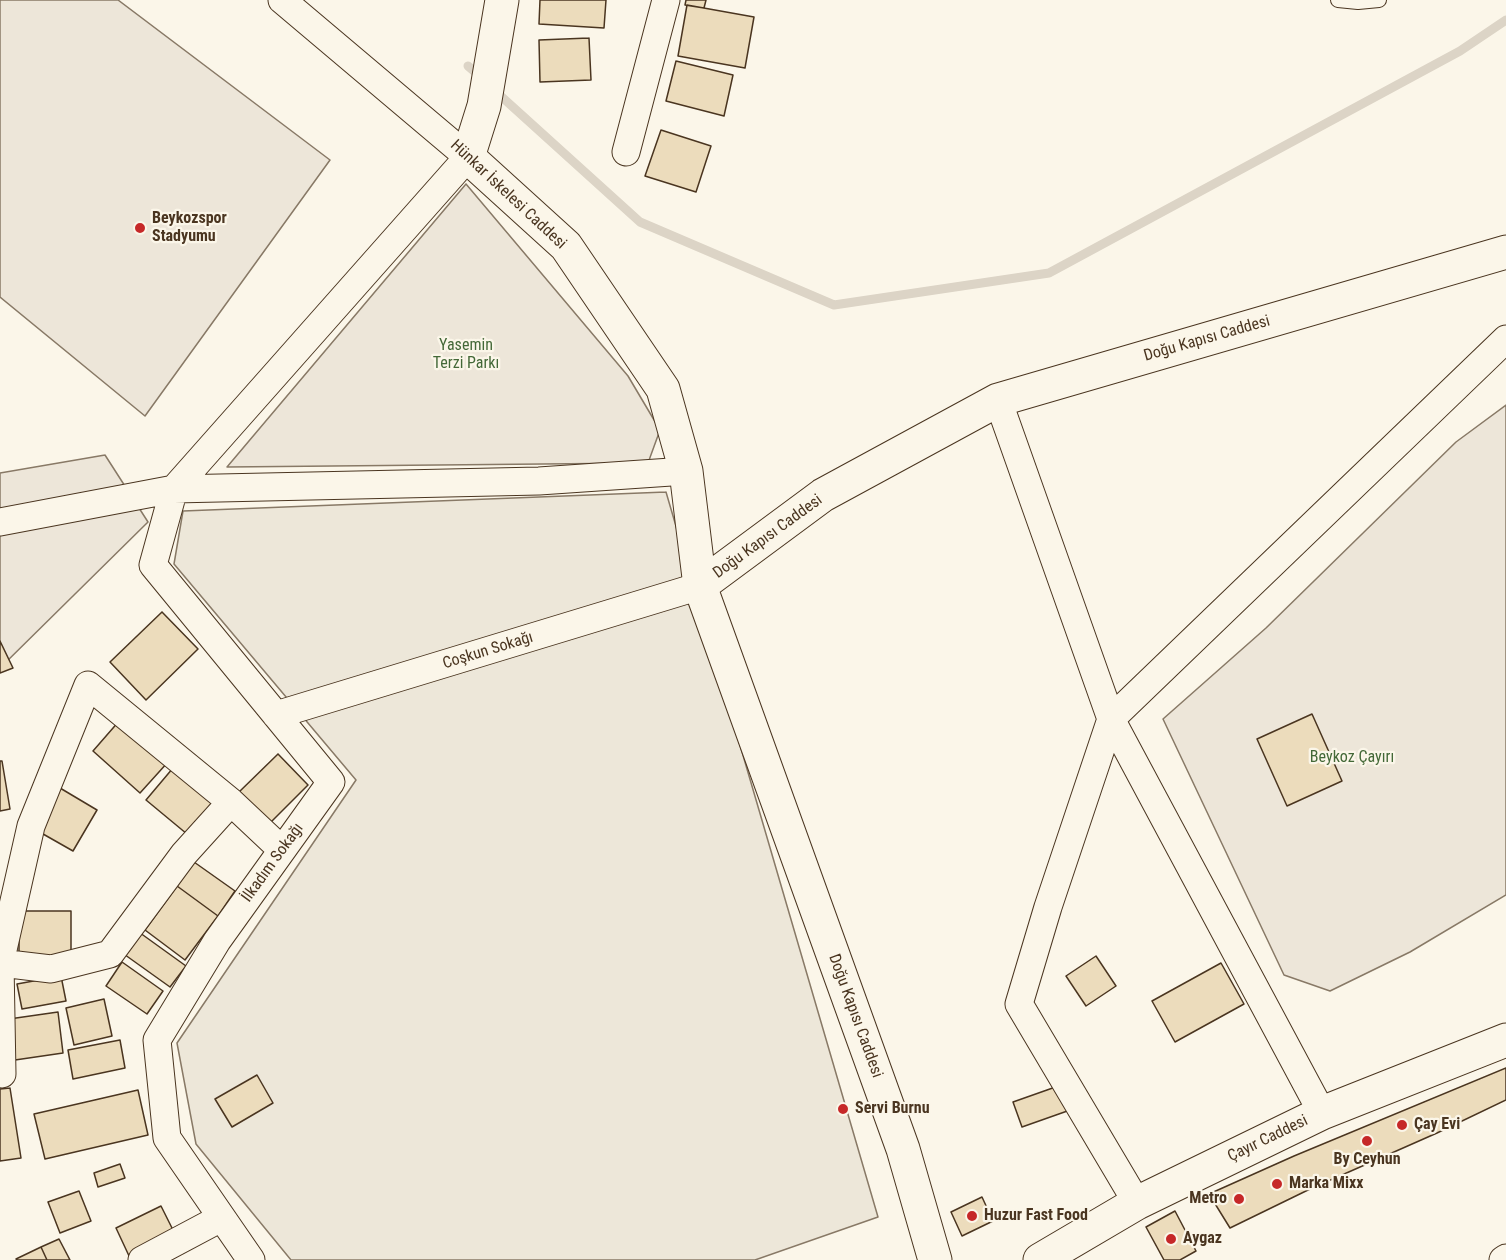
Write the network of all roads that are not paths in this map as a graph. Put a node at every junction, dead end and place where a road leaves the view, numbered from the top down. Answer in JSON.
{"nodes":[{"id":1,"x":282,"y":0,"type":"edge"},
{"id":2,"x":502,"y":0,"type":"edge"},
{"id":3,"x":666,"y":0,"type":"edge"},
{"id":4,"x":1338,"y":0,"type":"edge"},
{"id":5,"x":1379,"y":0,"type":"edge"},
{"id":6,"x":626,"y":152,"type":"dead end"},
{"id":7,"x":468,"y":157,"type":"junction"},
{"id":8,"x":1506,"y":252,"type":"edge"},
{"id":9,"x":1506,"y":339,"type":"edge"},
{"id":10,"x":998,"y":400,"type":"junction"},
{"id":11,"x":686,"y":471,"type":"junction"},
{"id":12,"x":174,"y":489,"type":"junction"},
{"id":13,"x":0,"y":522,"type":"edge"},
{"id":14,"x":700,"y":586,"type":"junction"},
{"id":15,"x":276,"y":715,"type":"junction"},
{"id":16,"x":1111,"y":718,"type":"junction"},
{"id":17,"x":231,"y":802,"type":"junction"},
{"id":18,"x":282,"y":850,"type":"junction"},
{"id":19,"x":0,"y":963,"type":"edge"},
{"id":20,"x":1506,"y":1040,"type":"edge"},
{"id":21,"x":2,"y":1074,"type":"dead end"},
{"id":22,"x":1322,"y":1113,"type":"junction"},
{"id":23,"x":1137,"y":1203,"type":"junction"},
{"id":24,"x":220,"y":1218,"type":"junction"},
{"id":25,"x":142,"y":1260,"type":"edge"},
{"id":26,"x":251,"y":1260,"type":"edge"},
{"id":27,"x":935,"y":1260,"type":"edge"},
{"id":28,"x":1040,"y":1260,"type":"edge"}],
"edges":[{"from":1,"to":7,"type":"street","name":"Hünkar İskelesi Caddesi"},
{"from":2,"to":7,"type":"street"},
{"from":3,"to":6,"type":"street"},
{"from":4,"to":5,"type":"lane"},
{"from":7,"to":11,"type":"street","name":"Hünkar İskelesi Caddesi"},
{"from":7,"to":12,"type":"street"},
{"from":8,"to":10,"type":"street","name":"Doğu Kapısı Caddesi"},
{"from":9,"to":16,"type":"street"},
{"from":10,"to":14,"type":"street","name":"Doğu Kapısı Caddesi"},
{"from":10,"to":16,"type":"street"},
{"from":11,"to":12,"type":"street"},
{"from":11,"to":14,"type":"street","name":"Hünkar İskelesi Caddesi"},
{"from":12,"to":13,"type":"street"},
{"from":12,"to":15,"type":"street","name":"İlkadım Sokağı"},
{"from":14,"to":15,"type":"street","name":"Coşkun Sokağı"},
{"from":14,"to":27,"type":"street","name":"Doğu Kapısı Caddesi"},
{"from":15,"to":18,"type":"street","name":"İlkadım Sokağı"},
{"from":16,"to":22,"type":"street"},
{"from":16,"to":23,"type":"street"},
{"from":17,"to":18,"type":"street"},
{"from":17,"to":19,"type":"street"},
{"from":17,"to":19,"type":"street"},
{"from":18,"to":24,"type":"street","name":"İlkadım Sokağı"},
{"from":19,"to":21,"type":"street"},
{"from":20,"to":22,"type":"street","name":"Çayır Caddesi"},
{"from":22,"to":23,"type":"street","name":"Çayır Caddesi"},
{"from":23,"to":28,"type":"street","name":"Çayır Caddesi"},
{"from":24,"to":25,"type":"street"},
{"from":24,"to":26,"type":"street","name":"İlkadım Sokağı"}]}
